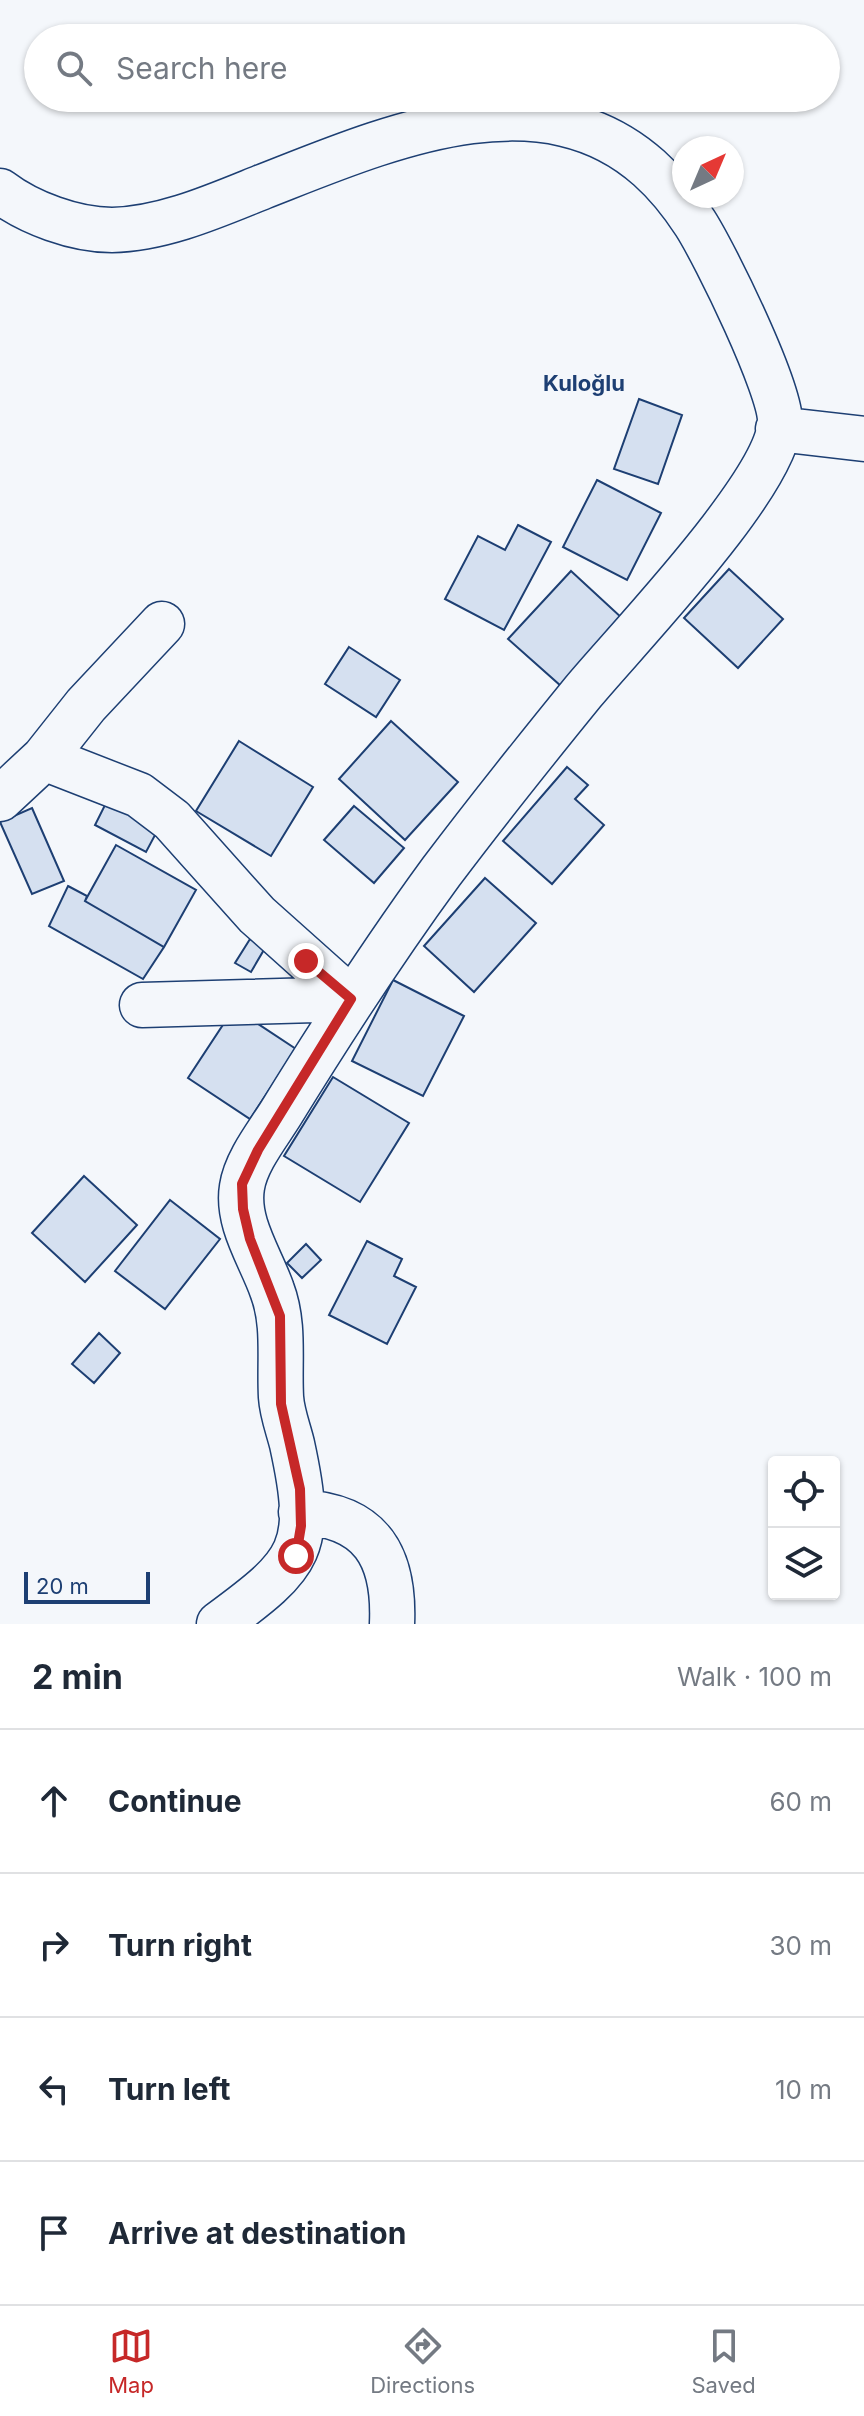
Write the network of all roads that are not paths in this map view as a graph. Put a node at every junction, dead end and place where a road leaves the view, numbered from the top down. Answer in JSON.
{"nodes":[{"id":1,"x":0,"y":191,"type":"edge"},
{"id":2,"x":778,"y":429,"type":"junction"},
{"id":3,"x":864,"y":439,"type":"edge"},
{"id":4,"x":162,"y":624,"type":"dead end"},
{"id":5,"x":44,"y":758,"type":"junction"},
{"id":6,"x":0,"y":799,"type":"edge"},
{"id":7,"x":351,"y":999,"type":"junction"},
{"id":8,"x":142,"y":1005,"type":"dead end"},
{"id":9,"x":301,"y":1512,"type":"junction"},
{"id":10,"x":219,"y":1624,"type":"edge"},
{"id":11,"x":392,"y":1624,"type":"edge"}],
"edges":[{"from":1,"to":2,"type":"street"},
{"from":2,"to":3,"type":"street"},
{"from":2,"to":7,"type":"street"},
{"from":4,"to":5,"type":"street"},
{"from":5,"to":6,"type":"street"},
{"from":5,"to":7,"type":"street"},
{"from":7,"to":8,"type":"street"},
{"from":7,"to":9,"type":"street"},
{"from":9,"to":10,"type":"street"},
{"from":9,"to":11,"type":"street"}]}
